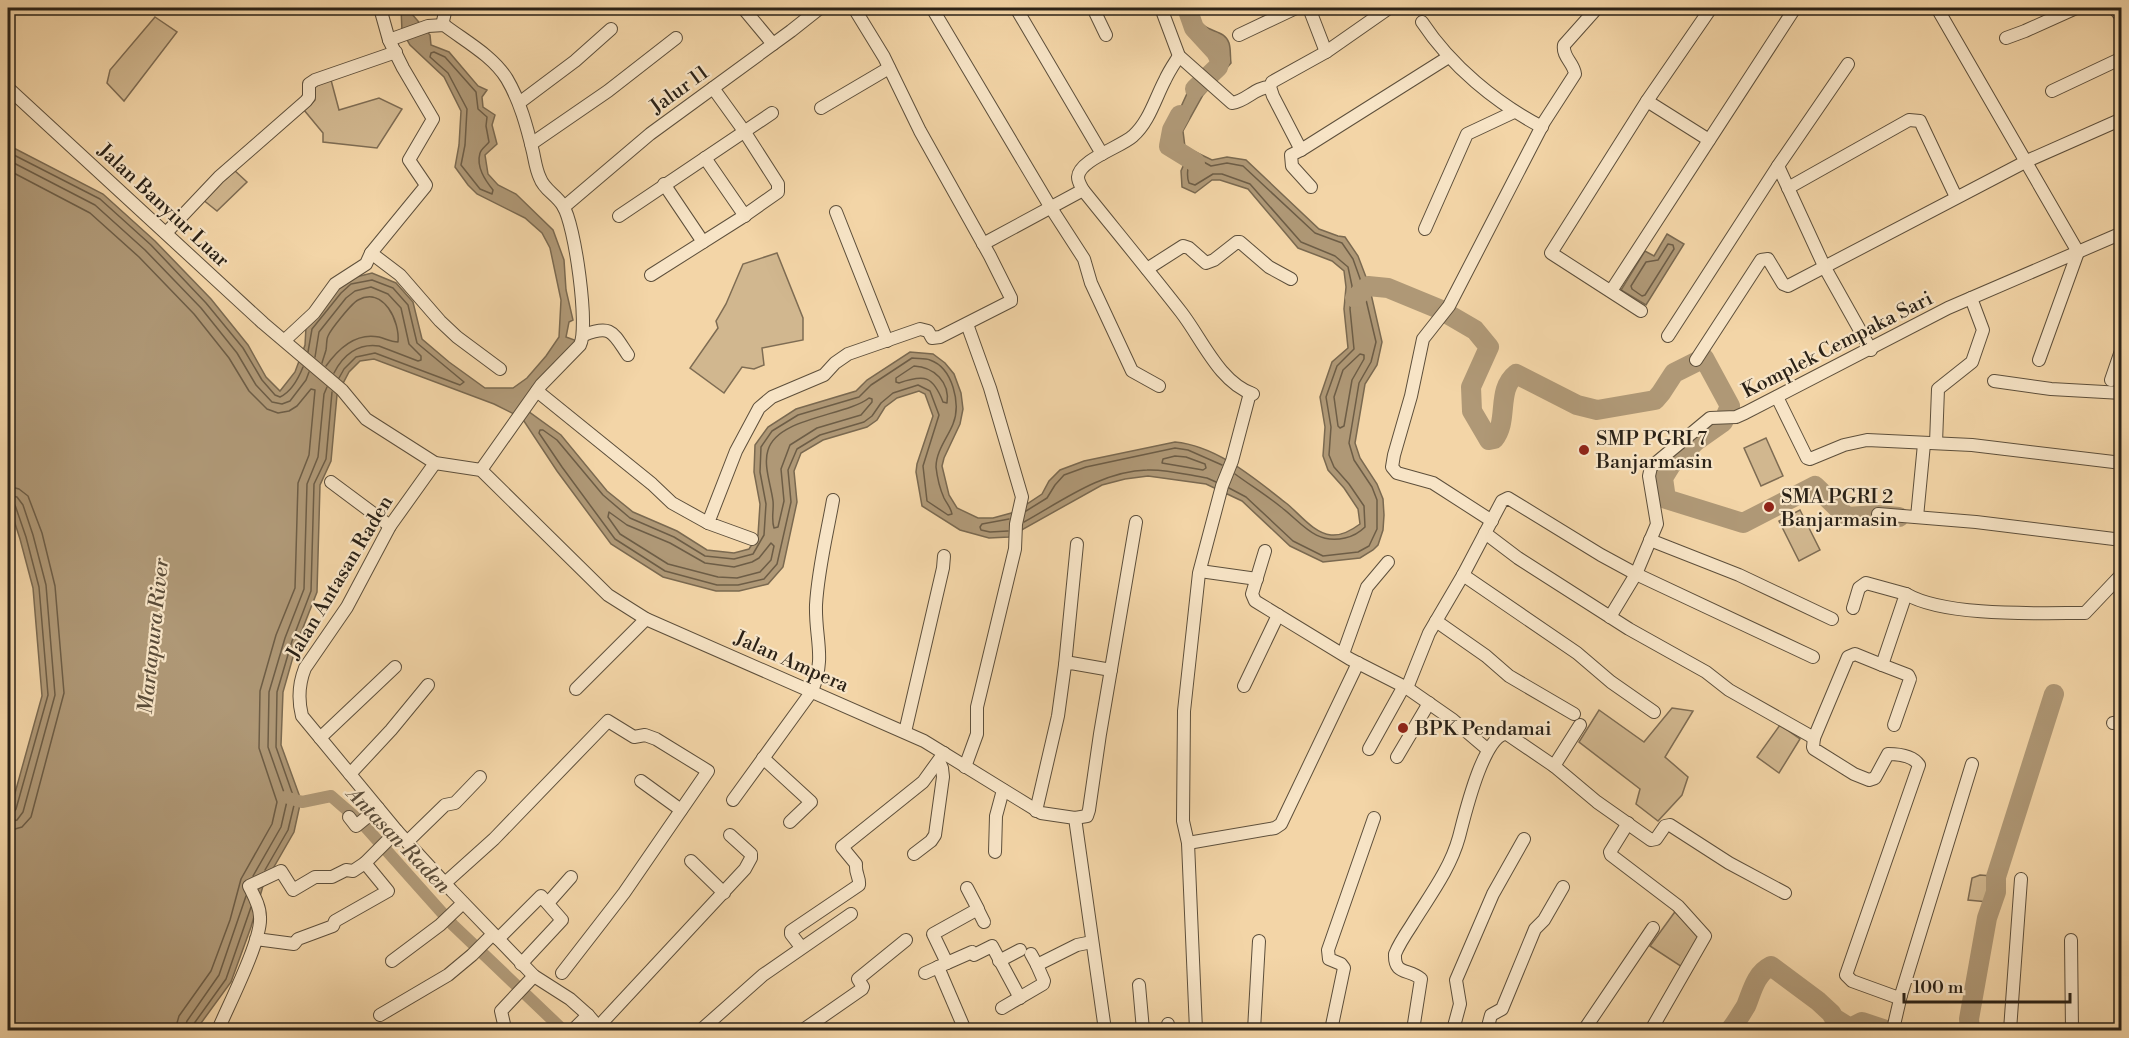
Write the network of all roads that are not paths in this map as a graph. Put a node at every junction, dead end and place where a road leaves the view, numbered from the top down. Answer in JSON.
{"nodes":[{"id":1,"x":380,"y":8,"type":"edge"},
{"id":2,"x":446,"y":8,"type":"edge"},
{"id":3,"x":743,"y":8,"type":"edge"},
{"id":4,"x":820,"y":8,"type":"edge"},
{"id":5,"x":854,"y":8,"type":"edge"},
{"id":6,"x":932,"y":8,"type":"edge"},
{"id":7,"x":1016,"y":8,"type":"edge"},
{"id":8,"x":1093,"y":8,"type":"edge"},
{"id":9,"x":1161,"y":8,"type":"edge"},
{"id":10,"x":1296,"y":8,"type":"edge"},
{"id":11,"x":1310,"y":8,"type":"edge"},
{"id":12,"x":1389,"y":8,"type":"edge"},
{"id":13,"x":1597,"y":8,"type":"edge"},
{"id":14,"x":1710,"y":8,"type":"edge"},
{"id":15,"x":1795,"y":8,"type":"edge"},
{"id":16,"x":1936,"y":8,"type":"edge"},
{"id":17,"x":2076,"y":8,"type":"edge"},
{"id":18,"x":2114,"y":8,"type":"edge"},
{"id":19,"x":2121,"y":18,"type":"edge"},
{"id":20,"x":1422,"y":22,"type":"dead end"},
{"id":21,"x":444,"y":25,"type":"junction"},
{"id":22,"x":611,"y":29,"type":"dead end"},
{"id":23,"x":1106,"y":35,"type":"dead end"},
{"id":24,"x":1239,"y":35,"type":"dead end"},
{"id":25,"x":676,"y":38,"type":"dead end"},
{"id":26,"x":2006,"y":38,"type":"dead end"},
{"id":27,"x":390,"y":39,"type":"junction"},
{"id":28,"x":774,"y":44,"type":"junction"},
{"id":29,"x":396,"y":52,"type":"junction"},
{"id":30,"x":1326,"y":52,"type":"junction"},
{"id":31,"x":1179,"y":56,"type":"junction"},
{"id":32,"x":1447,"y":58,"type":"dead end"},
{"id":33,"x":2121,"y":58,"type":"edge"},
{"id":34,"x":1848,"y":64,"type":"dead end"},
{"id":35,"x":889,"y":68,"type":"junction"},
{"id":36,"x":1270,"y":87,"type":"junction"},
{"id":37,"x":8,"y":88,"type":"edge"},
{"id":38,"x":713,"y":88,"type":"junction"},
{"id":39,"x":2052,"y":90,"type":"dead end"},
{"id":40,"x":1647,"y":101,"type":"junction"},
{"id":41,"x":519,"y":103,"type":"junction"},
{"id":42,"x":820,"y":108,"type":"dead end"},
{"id":43,"x":1514,"y":112,"type":"junction"},
{"id":44,"x":772,"y":113,"type":"dead end"},
{"id":45,"x":2121,"y":119,"type":"edge"},
{"id":46,"x":1542,"y":126,"type":"junction"},
{"id":47,"x":746,"y":133,"type":"junction"},
{"id":48,"x":1709,"y":140,"type":"junction"},
{"id":49,"x":531,"y":144,"type":"junction"},
{"id":50,"x":1301,"y":150,"type":"junction"},
{"id":51,"x":1102,"y":154,"type":"junction"},
{"id":52,"x":705,"y":158,"type":"junction"},
{"id":53,"x":2027,"y":161,"type":"junction"},
{"id":54,"x":1778,"y":166,"type":"junction"},
{"id":55,"x":664,"y":184,"type":"junction"},
{"id":56,"x":1311,"y":187,"type":"dead end"},
{"id":57,"x":1788,"y":188,"type":"junction"},
{"id":58,"x":1083,"y":190,"type":"junction"},
{"id":59,"x":1956,"y":197,"type":"junction"},
{"id":60,"x":564,"y":207,"type":"junction"},
{"id":61,"x":1051,"y":208,"type":"junction"},
{"id":62,"x":836,"y":212,"type":"dead end"},
{"id":63,"x":619,"y":216,"type":"dead end"},
{"id":64,"x":744,"y":216,"type":"junction"},
{"id":65,"x":1425,"y":229,"type":"dead end"},
{"id":66,"x":166,"y":233,"type":"junction"},
{"id":67,"x":2120,"y":235,"type":"edge"},
{"id":68,"x":703,"y":242,"type":"junction"},
{"id":69,"x":983,"y":244,"type":"junction"},
{"id":70,"x":2078,"y":252,"type":"junction"},
{"id":71,"x":371,"y":253,"type":"junction"},
{"id":72,"x":1825,"y":268,"type":"junction"},
{"id":73,"x":1147,"y":269,"type":"junction"},
{"id":74,"x":651,"y":275,"type":"dead end"},
{"id":75,"x":1291,"y":279,"type":"dead end"},
{"id":76,"x":1611,"y":291,"type":"junction"},
{"id":77,"x":1971,"y":298,"type":"junction"},
{"id":78,"x":1641,"y":311,"type":"dead end"},
{"id":79,"x":967,"y":324,"type":"junction"},
{"id":80,"x":584,"y":335,"type":"junction"},
{"id":81,"x":1668,"y":336,"type":"dead end"},
{"id":82,"x":886,"y":341,"type":"junction"},
{"id":83,"x":290,"y":344,"type":"junction"},
{"id":84,"x":2121,"y":348,"type":"edge"},
{"id":85,"x":1870,"y":350,"type":"junction"},
{"id":86,"x":628,"y":355,"type":"dead end"},
{"id":87,"x":1696,"y":360,"type":"dead end"},
{"id":88,"x":2039,"y":360,"type":"dead end"},
{"id":89,"x":501,"y":369,"type":"dead end"},
{"id":90,"x":2110,"y":380,"type":"dead end"},
{"id":91,"x":1994,"y":381,"type":"dead end"},
{"id":92,"x":1159,"y":386,"type":"dead end"},
{"id":93,"x":2121,"y":393,"type":"edge"},
{"id":94,"x":534,"y":395,"type":"junction"},
{"id":95,"x":1777,"y":397,"type":"junction"},
{"id":96,"x":1930,"y":444,"type":"junction"},
{"id":97,"x":435,"y":463,"type":"junction"},
{"id":98,"x":2121,"y":463,"type":"edge"},
{"id":99,"x":481,"y":470,"type":"junction"},
{"id":100,"x":331,"y":482,"type":"dead end"},
{"id":101,"x":833,"y":500,"type":"dead end"},
{"id":102,"x":1878,"y":514,"type":"dead end"},
{"id":103,"x":1917,"y":517,"type":"junction"},
{"id":104,"x":1492,"y":521,"type":"junction"},
{"id":105,"x":1136,"y":522,"type":"dead end"},
{"id":106,"x":708,"y":523,"type":"junction"},
{"id":107,"x":390,"y":526,"type":"junction"},
{"id":108,"x":1485,"y":533,"type":"junction"},
{"id":109,"x":752,"y":539,"type":"dead end"},
{"id":110,"x":1650,"y":540,"type":"junction"},
{"id":111,"x":2121,"y":540,"type":"edge"},
{"id":112,"x":1077,"y":544,"type":"dead end"},
{"id":113,"x":1265,"y":551,"type":"dead end"},
{"id":114,"x":944,"y":556,"type":"dead end"},
{"id":115,"x":1388,"y":562,"type":"dead end"},
{"id":116,"x":1200,"y":571,"type":"junction"},
{"id":117,"x":1463,"y":574,"type":"junction"},
{"id":118,"x":1636,"y":574,"type":"junction"},
{"id":119,"x":2121,"y":576,"type":"edge"},
{"id":120,"x":1257,"y":579,"type":"junction"},
{"id":121,"x":1906,"y":594,"type":"junction"},
{"id":122,"x":1853,"y":608,"type":"dead end"},
{"id":123,"x":1278,"y":615,"type":"junction"},
{"id":124,"x":1610,"y":617,"type":"junction"},
{"id":125,"x":646,"y":619,"type":"junction"},
{"id":126,"x":1832,"y":619,"type":"dead end"},
{"id":127,"x":1436,"y":621,"type":"junction"},
{"id":128,"x":1343,"y":654,"type":"junction"},
{"id":129,"x":1813,"y":657,"type":"dead end"},
{"id":130,"x":1358,"y":663,"type":"junction"},
{"id":131,"x":1065,"y":665,"type":"junction"},
{"id":132,"x":1882,"y":665,"type":"junction"},
{"id":133,"x":395,"y":667,"type":"dead end"},
{"id":134,"x":1111,"y":670,"type":"junction"},
{"id":135,"x":428,"y":685,"type":"dead end"},
{"id":136,"x":1244,"y":686,"type":"dead end"},
{"id":137,"x":1406,"y":687,"type":"junction"},
{"id":138,"x":576,"y":689,"type":"dead end"},
{"id":139,"x":812,"y":691,"type":"junction"},
{"id":140,"x":1429,"y":703,"type":"junction"},
{"id":141,"x":1654,"y":712,"type":"dead end"},
{"id":142,"x":1894,"y":725,"type":"dead end"},
{"id":143,"x":905,"y":732,"type":"junction"},
{"id":144,"x":320,"y":738,"type":"junction"},
{"id":145,"x":1814,"y":738,"type":"junction"},
{"id":146,"x":1369,"y":749,"type":"dead end"},
{"id":147,"x":1487,"y":749,"type":"junction"},
{"id":148,"x":942,"y":757,"type":"junction"},
{"id":149,"x":1397,"y":757,"type":"dead end"},
{"id":150,"x":763,"y":758,"type":"junction"},
{"id":151,"x":1972,"y":764,"type":"dead end"},
{"id":152,"x":1554,"y":766,"type":"junction"},
{"id":153,"x":965,"y":767,"type":"junction"},
{"id":154,"x":350,"y":774,"type":"junction"},
{"id":155,"x":480,"y":777,"type":"dead end"},
{"id":156,"x":641,"y":781,"type":"dead end"},
{"id":157,"x":1004,"y":790,"type":"junction"},
{"id":158,"x":733,"y":800,"type":"dead end"},
{"id":159,"x":377,"y":809,"type":"junction"},
{"id":160,"x":681,"y":810,"type":"junction"},
{"id":161,"x":1036,"y":811,"type":"junction"},
{"id":162,"x":1075,"y":818,"type":"junction"},
{"id":163,"x":1374,"y":819,"type":"dead end"},
{"id":164,"x":353,"y":821,"type":"dead end"},
{"id":165,"x":790,"y":822,"type":"dead end"},
{"id":166,"x":1628,"y":823,"type":"junction"},
{"id":167,"x":396,"y":832,"type":"junction"},
{"id":168,"x":730,"y":835,"type":"dead end"},
{"id":169,"x":1524,"y":839,"type":"dead end"},
{"id":170,"x":407,"y":842,"type":"junction"},
{"id":171,"x":1188,"y":843,"type":"junction"},
{"id":172,"x":995,"y":852,"type":"dead end"},
{"id":173,"x":914,"y":854,"type":"dead end"},
{"id":174,"x":367,"y":861,"type":"junction"},
{"id":175,"x":691,"y":861,"type":"dead end"},
{"id":176,"x":571,"y":877,"type":"dead end"},
{"id":177,"x":2021,"y":879,"type":"dead end"},
{"id":178,"x":444,"y":883,"type":"junction"},
{"id":179,"x":1563,"y":887,"type":"dead end"},
{"id":180,"x":968,"y":888,"type":"dead end"},
{"id":181,"x":724,"y":893,"type":"junction"},
{"id":182,"x":1785,"y":893,"type":"dead end"},
{"id":183,"x":548,"y":903,"type":"junction"},
{"id":184,"x":462,"y":904,"type":"junction"},
{"id":185,"x":978,"y":910,"type":"junction"},
{"id":186,"x":851,"y":914,"type":"dead end"},
{"id":187,"x":984,"y":922,"type":"dead end"},
{"id":188,"x":1653,"y":928,"type":"dead end"},
{"id":189,"x":494,"y":936,"type":"junction"},
{"id":190,"x":256,"y":939,"type":"junction"},
{"id":191,"x":906,"y":940,"type":"dead end"},
{"id":192,"x":1259,"y":940,"type":"dead end"},
{"id":193,"x":2071,"y":940,"type":"dead end"},
{"id":194,"x":1092,"y":942,"type":"junction"},
{"id":195,"x":801,"y":947,"type":"junction"},
{"id":196,"x":1029,"y":956,"type":"junction"},
{"id":197,"x":392,"y":961,"type":"dead end"},
{"id":198,"x":999,"y":961,"type":"junction"},
{"id":199,"x":521,"y":964,"type":"junction"},
{"id":200,"x":943,"y":965,"type":"junction"},
{"id":201,"x":562,"y":973,"type":"dead end"},
{"id":202,"x":925,"y":973,"type":"dead end"},
{"id":203,"x":533,"y":977,"type":"junction"},
{"id":204,"x":1139,"y":984,"type":"dead end"},
{"id":205,"x":1901,"y":995,"type":"junction"},
{"id":206,"x":1020,"y":998,"type":"junction"},
{"id":207,"x":1002,"y":1008,"type":"dead end"},
{"id":208,"x":380,"y":1015,"type":"dead end"},
{"id":209,"x":587,"y":1016,"type":"junction"},
{"id":210,"x":600,"y":1029,"type":"edge"},
{"id":211,"x":218,"y":1030,"type":"edge"},
{"id":212,"x":501,"y":1030,"type":"edge"},
{"id":213,"x":573,"y":1030,"type":"edge"},
{"id":214,"x":701,"y":1030,"type":"edge"},
{"id":215,"x":803,"y":1030,"type":"edge"},
{"id":216,"x":965,"y":1030,"type":"edge"},
{"id":217,"x":1105,"y":1030,"type":"edge"},
{"id":218,"x":1143,"y":1030,"type":"edge"},
{"id":219,"x":1196,"y":1030,"type":"edge"},
{"id":220,"x":1254,"y":1030,"type":"edge"},
{"id":221,"x":1331,"y":1030,"type":"edge"},
{"id":222,"x":1413,"y":1030,"type":"edge"},
{"id":223,"x":1453,"y":1030,"type":"edge"},
{"id":224,"x":1487,"y":1030,"type":"edge"},
{"id":225,"x":1584,"y":1030,"type":"edge"},
{"id":226,"x":1651,"y":1030,"type":"edge"},
{"id":227,"x":1896,"y":1030,"type":"edge"},
{"id":228,"x":2010,"y":1030,"type":"edge"},
{"id":229,"x":2072,"y":1030,"type":"edge"}],
"edges":[{"from":1,"to":27,"type":"street"},
{"from":2,"to":21,"type":"street"},
{"from":3,"to":28,"type":"street"},
{"from":4,"to":28,"type":"street","name":"Jalur 11"},
{"from":5,"to":35,"type":"street"},
{"from":6,"to":61,"type":"street"},
{"from":7,"to":51,"type":"street"},
{"from":8,"to":23,"type":"street"},
{"from":9,"to":31,"type":"street"},
{"from":10,"to":24,"type":"street"},
{"from":11,"to":30,"type":"street"},
{"from":12,"to":30,"type":"street"},
{"from":13,"to":46,"type":"street"},
{"from":14,"to":40,"type":"street"},
{"from":15,"to":48,"type":"street"},
{"from":16,"to":53,"type":"street"},
{"from":17,"to":26,"type":"street"},
{"from":18,"to":19,"type":"street"},
{"from":20,"to":43,"type":"street"},
{"from":21,"to":27,"type":"street"},
{"from":21,"to":41,"type":"street"},
{"from":22,"to":41,"type":"street"},
{"from":25,"to":49,"type":"street"},
{"from":27,"to":29,"type":"street"},
{"from":28,"to":38,"type":"street","name":"Jalur 11"},
{"from":29,"to":66,"type":"street"},
{"from":29,"to":71,"type":"street"},
{"from":30,"to":36,"type":"street"},
{"from":31,"to":36,"type":"street"},
{"from":31,"to":51,"type":"street"},
{"from":32,"to":50,"type":"street"},
{"from":33,"to":39,"type":"street"},
{"from":34,"to":54,"type":"street"},
{"from":35,"to":42,"type":"street"},
{"from":35,"to":69,"type":"street"},
{"from":36,"to":50,"type":"street"},
{"from":37,"to":66,"type":"street","name":"Jalan Banyiur Luar"},
{"from":38,"to":47,"type":"street"},
{"from":38,"to":60,"type":"street","name":"Jalur 11"},
{"from":40,"to":48,"type":"street"},
{"from":40,"to":76,"type":"street"},
{"from":41,"to":49,"type":"street"},
{"from":43,"to":46,"type":"street"},
{"from":43,"to":65,"type":"street"},
{"from":44,"to":47,"type":"street"},
{"from":45,"to":53,"type":"street"},
{"from":46,"to":104,"type":"street"},
{"from":47,"to":52,"type":"street"},
{"from":47,"to":64,"type":"street"},
{"from":48,"to":76,"type":"street"},
{"from":49,"to":60,"type":"street"},
{"from":50,"to":56,"type":"street"},
{"from":51,"to":58,"type":"street"},
{"from":52,"to":55,"type":"street"},
{"from":52,"to":64,"type":"street"},
{"from":53,"to":59,"type":"street"},
{"from":53,"to":70,"type":"street"},
{"from":54,"to":57,"type":"street"},
{"from":54,"to":81,"type":"street"},
{"from":55,"to":63,"type":"street"},
{"from":55,"to":68,"type":"street"},
{"from":57,"to":59,"type":"street"},
{"from":57,"to":72,"type":"street"},
{"from":58,"to":61,"type":"street"},
{"from":58,"to":73,"type":"street"},
{"from":59,"to":72,"type":"street"},
{"from":60,"to":80,"type":"street"},
{"from":61,"to":69,"type":"street"},
{"from":61,"to":92,"type":"street"},
{"from":62,"to":82,"type":"street"},
{"from":64,"to":68,"type":"street"},
{"from":66,"to":83,"type":"street","name":"Jalan Banyiur Luar"},
{"from":67,"to":70,"type":"street","name":"Komplek Cempaka Sari"},
{"from":68,"to":74,"type":"street"},
{"from":69,"to":79,"type":"street"},
{"from":70,"to":77,"type":"street","name":"Komplek Cempaka Sari"},
{"from":70,"to":88,"type":"street"},
{"from":71,"to":83,"type":"street"},
{"from":71,"to":89,"type":"street"},
{"from":72,"to":85,"type":"street"},
{"from":72,"to":87,"type":"street"},
{"from":73,"to":75,"type":"street"},
{"from":73,"to":116,"type":"street"},
{"from":76,"to":78,"type":"street"},
{"from":77,"to":85,"type":"street","name":"Komplek Cempaka Sari"},
{"from":77,"to":96,"type":"street"},
{"from":79,"to":82,"type":"street"},
{"from":79,"to":153,"type":"street"},
{"from":80,"to":86,"type":"street"},
{"from":80,"to":94,"type":"street"},
{"from":82,"to":106,"type":"street"},
{"from":83,"to":97,"type":"street","name":"Jalan Banyiur Luar"},
{"from":84,"to":90,"type":"street"},
{"from":85,"to":95,"type":"street","name":"Komplek Cempaka Sari"},
{"from":91,"to":93,"type":"street"},
{"from":94,"to":99,"type":"street"},
{"from":94,"to":106,"type":"street"},
{"from":95,"to":96,"type":"street"},
{"from":95,"to":110,"type":"street","name":"Komplek Cempaka Sari"},
{"from":96,"to":98,"type":"street"},
{"from":96,"to":103,"type":"street"},
{"from":97,"to":99,"type":"street"},
{"from":97,"to":107,"type":"street","name":"Jalan Antasan Raden"},
{"from":99,"to":125,"type":"street","name":"Jalan Ampera"},
{"from":100,"to":107,"type":"street"},
{"from":101,"to":139,"type":"street"},
{"from":102,"to":103,"type":"street"},
{"from":103,"to":111,"type":"street"},
{"from":104,"to":108,"type":"street"},
{"from":104,"to":118,"type":"street"},
{"from":105,"to":134,"type":"street"},
{"from":106,"to":109,"type":"street"},
{"from":107,"to":144,"type":"street","name":"Jalan Antasan Raden"},
{"from":108,"to":117,"type":"street"},
{"from":108,"to":124,"type":"street"},
{"from":110,"to":118,"type":"street","name":"Komplek Cempaka Sari"},
{"from":110,"to":126,"type":"street"},
{"from":112,"to":131,"type":"street"},
{"from":113,"to":120,"type":"street"},
{"from":114,"to":143,"type":"street"},
{"from":115,"to":128,"type":"street"},
{"from":116,"to":120,"type":"street"},
{"from":116,"to":171,"type":"street"},
{"from":117,"to":127,"type":"street"},
{"from":117,"to":141,"type":"street"},
{"from":118,"to":124,"type":"street","name":"Komplek Cempaka Sari"},
{"from":118,"to":129,"type":"street"},
{"from":119,"to":121,"type":"street"},
{"from":120,"to":123,"type":"street"},
{"from":121,"to":122,"type":"street"},
{"from":121,"to":132,"type":"street"},
{"from":123,"to":128,"type":"street"},
{"from":123,"to":136,"type":"street"},
{"from":124,"to":145,"type":"street"},
{"from":125,"to":138,"type":"street"},
{"from":125,"to":139,"type":"street","name":"Jalan Ampera"},
{"from":127,"to":137,"type":"street"},
{"from":127,"to":152,"type":"street"},
{"from":128,"to":130,"type":"street"},
{"from":130,"to":137,"type":"street"},
{"from":130,"to":171,"type":"street"},
{"from":131,"to":134,"type":"street"},
{"from":131,"to":161,"type":"street"},
{"from":132,"to":142,"type":"street"},
{"from":132,"to":145,"type":"street"},
{"from":133,"to":144,"type":"street"},
{"from":134,"to":162,"type":"street"},
{"from":135,"to":154,"type":"street"},
{"from":137,"to":140,"type":"street"},
{"from":137,"to":146,"type":"street"},
{"from":139,"to":143,"type":"street","name":"Jalan Ampera"},
{"from":139,"to":150,"type":"street"},
{"from":140,"to":147,"type":"street"},
{"from":140,"to":149,"type":"street"},
{"from":143,"to":148,"type":"street","name":"Jalan Ampera"},
{"from":144,"to":154,"type":"street","name":"Jalan Antasan Raden"},
{"from":145,"to":205,"type":"street"},
{"from":147,"to":152,"type":"street"},
{"from":147,"to":222,"type":"street"},
{"from":148,"to":153,"type":"street","name":"Jalan Ampera"},
{"from":148,"to":173,"type":"street"},
{"from":148,"to":195,"type":"street"},
{"from":150,"to":158,"type":"street"},
{"from":150,"to":165,"type":"street"},
{"from":151,"to":205,"type":"street"},
{"from":152,"to":166,"type":"street"},
{"from":153,"to":157,"type":"street","name":"Jalan Ampera"},
{"from":154,"to":159,"type":"street","name":"Jalan Antasan Raden"},
{"from":155,"to":170,"type":"street"},
{"from":156,"to":160,"type":"street"},
{"from":157,"to":161,"type":"street","name":"Jalan Ampera"},
{"from":157,"to":172,"type":"street"},
{"from":159,"to":164,"type":"street"},
{"from":159,"to":167,"type":"street","name":"Jalan Antasan Raden"},
{"from":160,"to":178,"type":"street"},
{"from":160,"to":201,"type":"street"},
{"from":161,"to":162,"type":"street","name":"Jalan Ampera"},
{"from":162,"to":194,"type":"street"},
{"from":163,"to":221,"type":"street"},
{"from":166,"to":182,"type":"street"},
{"from":166,"to":226,"type":"street"},
{"from":167,"to":170,"type":"street","name":"Jalan Antasan Raden"},
{"from":167,"to":174,"type":"street"},
{"from":168,"to":181,"type":"street"},
{"from":169,"to":223,"type":"street"},
{"from":170,"to":178,"type":"street","name":"Jalan Antasan Raden"},
{"from":171,"to":219,"type":"street"},
{"from":174,"to":190,"type":"street"},
{"from":174,"to":190,"type":"street"},
{"from":175,"to":181,"type":"street"},
{"from":176,"to":183,"type":"street"},
{"from":177,"to":228,"type":"street"},
{"from":178,"to":184,"type":"street","name":"Jalan Antasan Raden"},
{"from":179,"to":224,"type":"street"},
{"from":180,"to":185,"type":"street"},
{"from":181,"to":210,"type":"street"},
{"from":183,"to":189,"type":"street"},
{"from":183,"to":199,"type":"street"},
{"from":184,"to":189,"type":"street","name":"Jalan Antasan Raden"},
{"from":184,"to":197,"type":"street"},
{"from":185,"to":187,"type":"street"},
{"from":185,"to":200,"type":"street"},
{"from":186,"to":195,"type":"street"},
{"from":188,"to":225,"type":"street"},
{"from":189,"to":199,"type":"street","name":"Jalan Antasan Raden"},
{"from":189,"to":208,"type":"street"},
{"from":190,"to":211,"type":"street"},
{"from":191,"to":215,"type":"street"},
{"from":192,"to":220,"type":"street"},
{"from":193,"to":229,"type":"street"},
{"from":194,"to":196,"type":"street"},
{"from":194,"to":217,"type":"street"},
{"from":195,"to":214,"type":"street"},
{"from":196,"to":198,"type":"street"},
{"from":196,"to":206,"type":"street"},
{"from":198,"to":200,"type":"street"},
{"from":198,"to":206,"type":"street"},
{"from":199,"to":203,"type":"street","name":"Jalan Antasan Raden"},
{"from":200,"to":202,"type":"street"},
{"from":200,"to":216,"type":"street"},
{"from":203,"to":209,"type":"street","name":"Jalan Antasan Raden"},
{"from":203,"to":212,"type":"street"},
{"from":204,"to":218,"type":"street"},
{"from":205,"to":227,"type":"street"},
{"from":206,"to":207,"type":"street"},
{"from":209,"to":210,"type":"street","name":"Jalan Antasan Raden"},
{"from":209,"to":213,"type":"street"}]}
